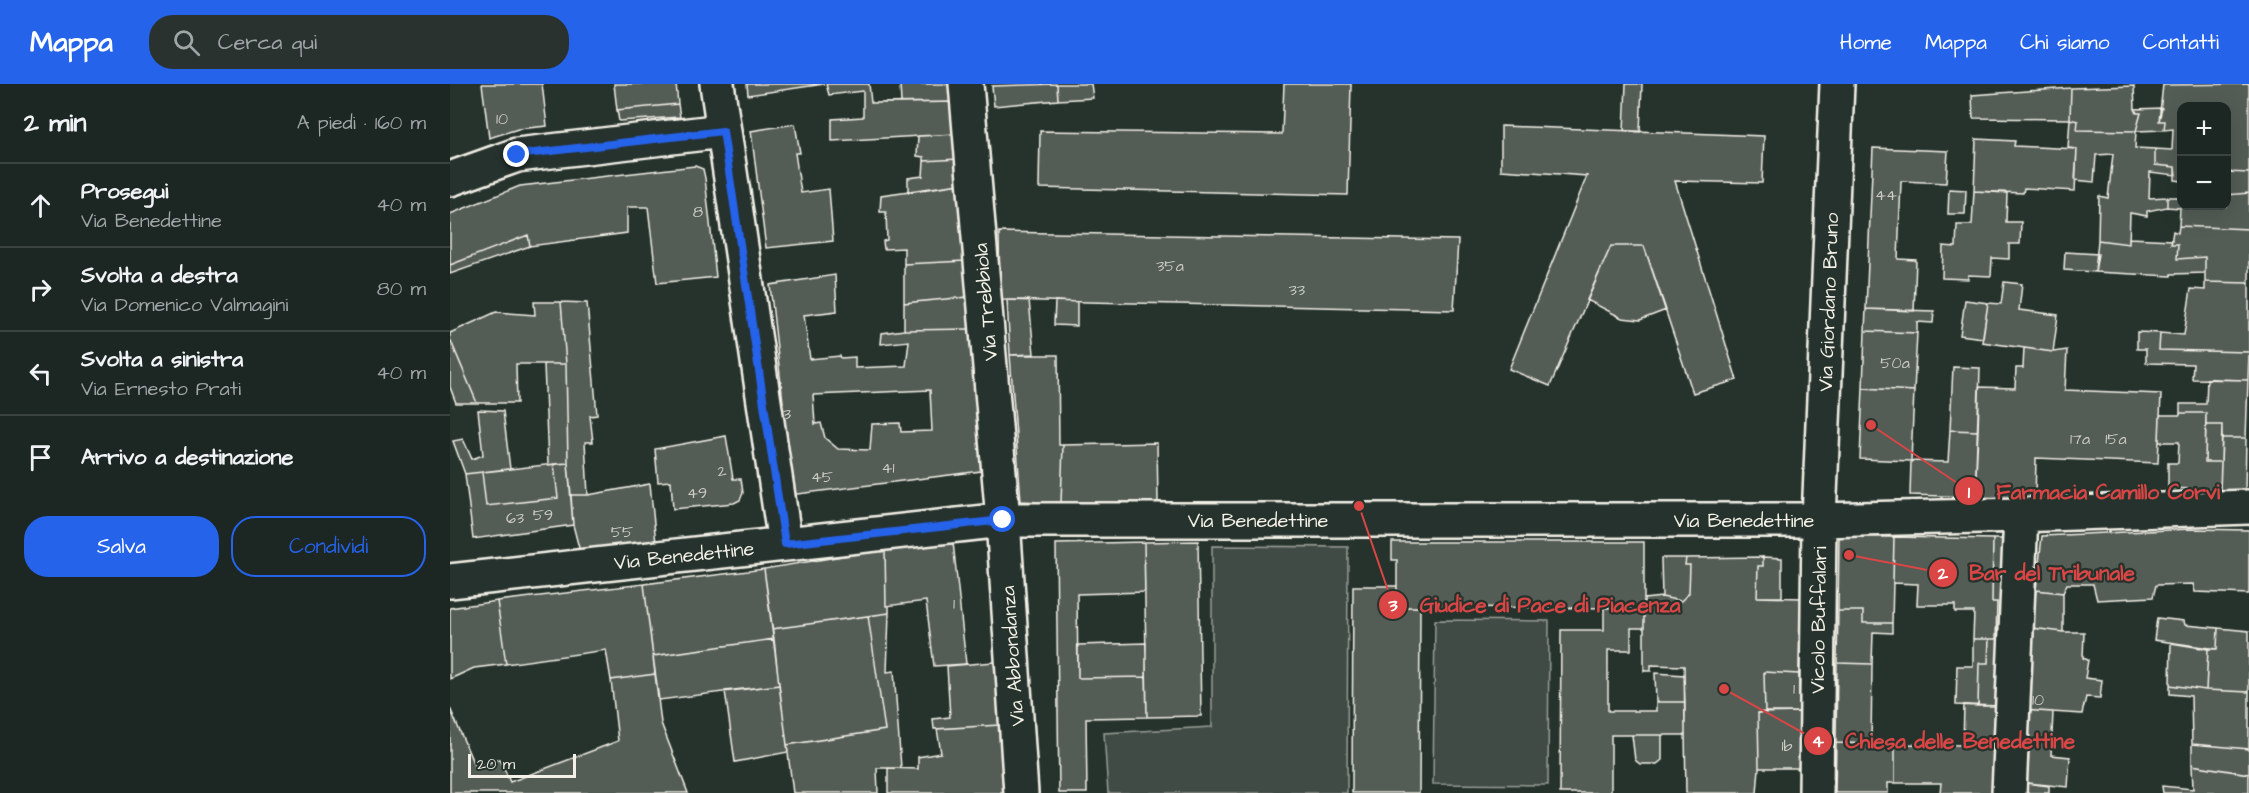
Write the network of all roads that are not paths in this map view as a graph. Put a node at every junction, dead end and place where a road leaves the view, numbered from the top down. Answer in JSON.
{"nodes":[{"id":1,"x":717,"y":84,"type":"edge"},
{"id":2,"x":966,"y":84,"type":"edge"},
{"id":3,"x":1837,"y":84,"type":"edge"},
{"id":4,"x":723,"y":131,"type":"junction"},
{"id":5,"x":450,"y":179,"type":"edge"},
{"id":6,"x":2249,"y":507,"type":"edge"},
{"id":7,"x":2021,"y":515,"type":"junction"},
{"id":8,"x":1003,"y":520,"type":"junction"},
{"id":9,"x":1820,"y":520,"type":"junction"},
{"id":10,"x":785,"y":544,"type":"junction"},
{"id":11,"x":450,"y":581,"type":"edge"},
{"id":12,"x":1021,"y":793,"type":"edge"},
{"id":13,"x":1816,"y":793,"type":"edge"},
{"id":14,"x":2009,"y":793,"type":"edge"}],
"edges":[{"from":1,"to":4,"type":"street"},
{"from":2,"to":8,"type":"street","name":"Via Trebbiola"},
{"from":3,"to":9,"type":"street","name":"Via Giordano Bruno"},
{"from":4,"to":5,"type":"street"},
{"from":4,"to":10,"type":"street"},
{"from":6,"to":7,"type":"street","name":"Via Benedettine"},
{"from":7,"to":9,"type":"street","name":"Via Benedettine"},
{"from":7,"to":14,"type":"street"},
{"from":8,"to":9,"type":"street","name":"Via Benedettine"},
{"from":8,"to":10,"type":"street","name":"Via Benedettine"},
{"from":8,"to":12,"type":"street","name":"Via Abbondanza"},
{"from":9,"to":13,"type":"street","name":"Vicolo Buffalari"},
{"from":10,"to":11,"type":"street","name":"Via Benedettine"}]}
